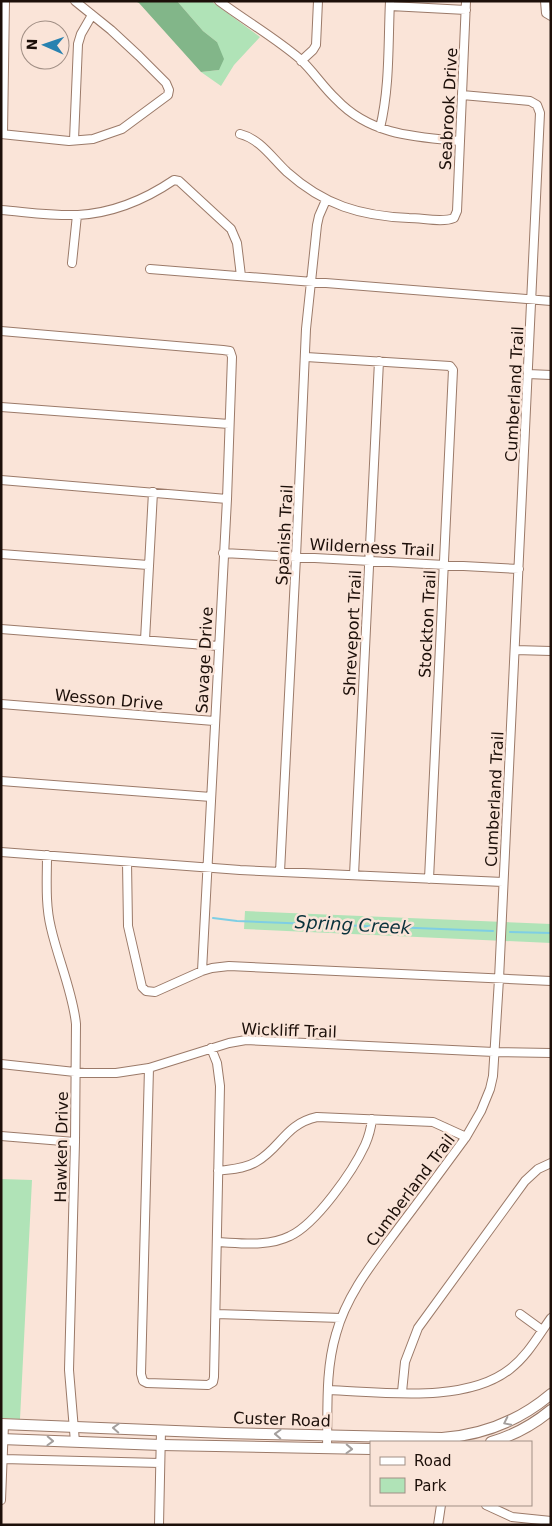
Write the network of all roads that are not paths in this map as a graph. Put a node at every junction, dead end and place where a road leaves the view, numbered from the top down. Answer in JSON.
{"nodes":[{"id":1,"x":5,"y":1,"type":"edge"},
{"id":2,"x":75,"y":1,"type":"edge"},
{"id":3,"x":219,"y":1,"type":"edge"},
{"id":4,"x":318,"y":1,"type":"edge"},
{"id":5,"x":545,"y":1,"type":"edge"},
{"id":6,"x":390,"y":3,"type":"edge"},
{"id":7,"x":466,"y":5,"type":"edge"},
{"id":8,"x":92,"y":15,"type":"junction"},
{"id":9,"x":551,"y":16,"type":"edge"},
{"id":10,"x":301,"y":61,"type":"junction"},
{"id":11,"x":462,"y":95,"type":"junction"},
{"id":12,"x":380,"y":128,"type":"junction"},
{"id":13,"x":2,"y":134,"type":"edge"},
{"id":14,"x":240,"y":134,"type":"dead end"},
{"id":15,"x":74,"y":140,"type":"junction"},
{"id":16,"x":460,"y":141,"type":"junction"},
{"id":17,"x":326,"y":200,"type":"junction"},
{"id":18,"x":2,"y":213,"type":"edge"},
{"id":19,"x":77,"y":215,"type":"junction"},
{"id":20,"x":72,"y":263,"type":"dead end"},
{"id":21,"x":150,"y":269,"type":"dead end"},
{"id":22,"x":241,"y":276,"type":"junction"},
{"id":23,"x":311,"y":282,"type":"junction"},
{"id":24,"x":532,"y":300,"type":"junction"},
{"id":25,"x":551,"y":301,"type":"edge"},
{"id":26,"x":1,"y":331,"type":"edge"},
{"id":27,"x":306,"y":357,"type":"junction"},
{"id":28,"x":379,"y":361,"type":"junction"},
{"id":29,"x":528,"y":374,"type":"junction"},
{"id":30,"x":551,"y":375,"type":"edge"},
{"id":31,"x":1,"y":408,"type":"edge"},
{"id":32,"x":229,"y":424,"type":"junction"},
{"id":33,"x":1,"y":480,"type":"edge"},
{"id":34,"x":153,"y":492,"type":"junction"},
{"id":35,"x":227,"y":499,"type":"junction"},
{"id":36,"x":1,"y":554,"type":"edge"},
{"id":37,"x":223,"y":554,"type":"junction"},
{"id":38,"x":296,"y":557,"type":"junction"},
{"id":39,"x":370,"y":561,"type":"junction"},
{"id":40,"x":148,"y":565,"type":"junction"},
{"id":41,"x":444,"y":565,"type":"junction"},
{"id":42,"x":519,"y":569,"type":"junction"},
{"id":43,"x":1,"y":629,"type":"edge"},
{"id":44,"x":145,"y":640,"type":"junction"},
{"id":45,"x":218,"y":646,"type":"junction"},
{"id":46,"x":515,"y":650,"type":"junction"},
{"id":47,"x":551,"y":652,"type":"edge"},
{"id":48,"x":1,"y":704,"type":"edge"},
{"id":49,"x":214,"y":721,"type":"junction"},
{"id":50,"x":1,"y":781,"type":"edge"},
{"id":51,"x":211,"y":797,"type":"junction"},
{"id":52,"x":1,"y":852,"type":"edge"},
{"id":53,"x":47,"y":855,"type":"junction"},
{"id":54,"x":127,"y":862,"type":"junction"},
{"id":55,"x":207,"y":868,"type":"junction"},
{"id":56,"x":280,"y":872,"type":"junction"},
{"id":57,"x":354,"y":875,"type":"junction"},
{"id":58,"x":429,"y":879,"type":"junction"},
{"id":59,"x":504,"y":882,"type":"junction"},
{"id":60,"x":202,"y":971,"type":"junction"},
{"id":61,"x":499,"y":979,"type":"junction"},
{"id":62,"x":551,"y":982,"type":"edge"},
{"id":63,"x":211,"y":1048,"type":"junction"},
{"id":64,"x":494,"y":1052,"type":"junction"},
{"id":65,"x":551,"y":1053,"type":"edge"},
{"id":66,"x":1,"y":1064,"type":"edge"},
{"id":67,"x":149,"y":1068,"type":"junction"},
{"id":68,"x":76,"y":1072,"type":"junction"},
{"id":69,"x":372,"y":1118,"type":"junction"},
{"id":70,"x":1,"y":1136,"type":"edge"},
{"id":71,"x":466,"y":1137,"type":"junction"},
{"id":72,"x":75,"y":1142,"type":"junction"},
{"id":73,"x":551,"y":1163,"type":"edge"},
{"id":74,"x":218,"y":1171,"type":"junction"},
{"id":75,"x":217,"y":1242,"type":"junction"},
{"id":76,"x":216,"y":1314,"type":"junction"},
{"id":77,"x":520,"y":1314,"type":"dead end"},
{"id":78,"x":341,"y":1318,"type":"junction"},
{"id":79,"x":551,"y":1318,"type":"edge"},
{"id":80,"x":542,"y":1330,"type":"junction"},
{"id":81,"x":328,"y":1390,"type":"junction"},
{"id":82,"x":402,"y":1392,"type":"junction"},
{"id":83,"x":551,"y":1394,"type":"edge"},
{"id":84,"x":540,"y":1403,"type":"junction"},
{"id":85,"x":549,"y":1412,"type":"edge"},
{"id":86,"x":2,"y":1424,"type":"edge"},
{"id":87,"x":74,"y":1426,"type":"junction"},
{"id":88,"x":161,"y":1430,"type":"junction"},
{"id":89,"x":225,"y":1433,"type":"junction"},
{"id":90,"x":327,"y":1436,"type":"junction"},
{"id":91,"x":2,"y":1439,"type":"edge"},
{"id":92,"x":442,"y":1440,"type":"edge"},
{"id":93,"x":494,"y":1441,"type":"edge"},
{"id":94,"x":75,"y":1442,"type":"junction"},
{"id":95,"x":161,"y":1446,"type":"junction"},
{"id":96,"x":225,"y":1446,"type":"junction"},
{"id":97,"x":327,"y":1448,"type":"junction"},
{"id":98,"x":370,"y":1449,"type":"edge"},
{"id":99,"x":3,"y":1458,"type":"junction"},
{"id":100,"x":160,"y":1463,"type":"junction"},
{"id":101,"x":1,"y":1500,"type":"edge"},
{"id":102,"x":441,"y":1506,"type":"edge"},
{"id":103,"x":488,"y":1506,"type":"edge"},
{"id":104,"x":551,"y":1521,"type":"edge"},
{"id":105,"x":159,"y":1525,"type":"edge"},
{"id":106,"x":438,"y":1525,"type":"edge"}],
"edges":[{"from":1,"to":13,"type":"street"},
{"from":2,"to":8,"type":"street"},
{"from":3,"to":10,"type":"street"},
{"from":4,"to":10,"type":"street"},
{"from":5,"to":9,"type":"street"},
{"from":6,"to":7,"type":"street"},
{"from":6,"to":12,"type":"street"},
{"from":7,"to":11,"type":"street","name":"Seabrook Drive"},
{"from":8,"to":15,"type":"street"},
{"from":8,"to":15,"type":"street"},
{"from":10,"to":12,"type":"street"},
{"from":11,"to":16,"type":"street","name":"Seabrook Drive"},
{"from":11,"to":24,"type":"street","name":"Cumberland Trail"},
{"from":12,"to":16,"type":"street"},
{"from":13,"to":15,"type":"street"},
{"from":14,"to":17,"type":"street"},
{"from":16,"to":17,"type":"street","name":"Seabrook Drive"},
{"from":17,"to":23,"type":"street","name":"Spanish Trail"},
{"from":18,"to":19,"type":"street"},
{"from":19,"to":20,"type":"street"},
{"from":19,"to":22,"type":"street"},
{"from":21,"to":22,"type":"street"},
{"from":22,"to":23,"type":"street"},
{"from":23,"to":24,"type":"street"},
{"from":23,"to":27,"type":"street","name":"Spanish Trail"},
{"from":24,"to":25,"type":"street"},
{"from":24,"to":29,"type":"street","name":"Cumberland Trail"},
{"from":26,"to":32,"type":"street","name":"Savage Drive"},
{"from":27,"to":28,"type":"street","name":"Stockton Trail"},
{"from":27,"to":38,"type":"street","name":"Spanish Trail"},
{"from":28,"to":39,"type":"street","name":"Shreveport Trail"},
{"from":28,"to":41,"type":"street","name":"Stockton Trail"},
{"from":29,"to":30,"type":"street"},
{"from":29,"to":42,"type":"street","name":"Cumberland Trail"},
{"from":31,"to":32,"type":"street"},
{"from":32,"to":35,"type":"street","name":"Savage Drive"},
{"from":33,"to":34,"type":"street"},
{"from":34,"to":35,"type":"street"},
{"from":34,"to":40,"type":"street"},
{"from":35,"to":37,"type":"street","name":"Savage Drive"},
{"from":36,"to":40,"type":"street"},
{"from":37,"to":38,"type":"street","name":"Wilderness Trail"},
{"from":37,"to":45,"type":"street","name":"Savage Drive"},
{"from":38,"to":39,"type":"street","name":"Wilderness Trail"},
{"from":38,"to":56,"type":"street","name":"Spanish Trail"},
{"from":39,"to":41,"type":"street","name":"Wilderness Trail"},
{"from":39,"to":57,"type":"street","name":"Shreveport Trail"},
{"from":40,"to":44,"type":"street"},
{"from":41,"to":42,"type":"street","name":"Wilderness Trail"},
{"from":41,"to":58,"type":"street","name":"Stockton Trail"},
{"from":42,"to":46,"type":"street","name":"Cumberland Trail"},
{"from":43,"to":44,"type":"street"},
{"from":44,"to":45,"type":"street"},
{"from":45,"to":49,"type":"street","name":"Savage Drive"},
{"from":46,"to":47,"type":"street"},
{"from":46,"to":59,"type":"street","name":"Cumberland Trail"},
{"from":48,"to":49,"type":"street","name":"Wesson Drive"},
{"from":49,"to":51,"type":"street","name":"Savage Drive"},
{"from":50,"to":51,"type":"street"},
{"from":51,"to":55,"type":"street","name":"Savage Drive"},
{"from":52,"to":53,"type":"street"},
{"from":53,"to":54,"type":"street"},
{"from":53,"to":68,"type":"street","name":"Hawken Drive"},
{"from":54,"to":55,"type":"street"},
{"from":54,"to":60,"type":"street"},
{"from":55,"to":56,"type":"street"},
{"from":55,"to":60,"type":"street","name":"Savage Drive"},
{"from":56,"to":57,"type":"street"},
{"from":57,"to":58,"type":"street"},
{"from":58,"to":59,"type":"street"},
{"from":59,"to":61,"type":"street","name":"Cumberland Trail"},
{"from":60,"to":61,"type":"street"},
{"from":61,"to":62,"type":"street"},
{"from":61,"to":64,"type":"street","name":"Cumberland Trail"},
{"from":63,"to":64,"type":"street","name":"Wickliff Trail"},
{"from":63,"to":67,"type":"street","name":"Wickliff Trail"},
{"from":63,"to":74,"type":"street"},
{"from":64,"to":65,"type":"street","name":"Wickliff Trail"},
{"from":64,"to":71,"type":"street","name":"Cumberland Trail"},
{"from":66,"to":68,"type":"street","name":"Wickliff Trail"},
{"from":67,"to":68,"type":"street","name":"Wickliff Trail"},
{"from":67,"to":76,"type":"street"},
{"from":68,"to":72,"type":"street","name":"Hawken Drive"},
{"from":69,"to":71,"type":"street"},
{"from":69,"to":74,"type":"street"},
{"from":69,"to":75,"type":"street"},
{"from":70,"to":72,"type":"street"},
{"from":71,"to":78,"type":"street","name":"Cumberland Trail"},
{"from":72,"to":87,"type":"street","name":"Hawken Drive"},
{"from":73,"to":82,"type":"street"},
{"from":74,"to":75,"type":"street"},
{"from":75,"to":76,"type":"street"},
{"from":76,"to":78,"type":"street"},
{"from":77,"to":80,"type":"street"},
{"from":78,"to":81,"type":"street","name":"Cumberland Trail"},
{"from":79,"to":80,"type":"street"},
{"from":80,"to":82,"type":"street"},
{"from":81,"to":82,"type":"street"},
{"from":81,"to":90,"type":"street","name":"Cumberland Trail"},
{"from":83,"to":84,"type":"main road","name":"Custer Road"},
{"from":84,"to":85,"type":"main road"},
{"from":84,"to":92,"type":"main road","name":"Custer Road","one_way":true},
{"from":85,"to":93,"type":"main road"},
{"from":86,"to":87,"type":"main road","name":"Custer Road"},
{"from":86,"to":91,"type":"street"},
{"from":88,"to":87,"type":"main road","name":"Custer Road","one_way":true},
{"from":87,"to":94,"type":"street","name":"Hawken Drive"},
{"from":88,"to":89,"type":"main road","name":"Custer Road"},
{"from":88,"to":95,"type":"street"},
{"from":90,"to":89,"type":"main road","name":"Custer Road","one_way":true},
{"from":89,"to":96,"type":"main road"},
{"from":90,"to":92,"type":"main road","name":"Custer Road"},
{"from":90,"to":97,"type":"street","name":"Cumberland Trail"},
{"from":91,"to":94,"type":"main road","name":"Custer Road","one_way":true},
{"from":91,"to":99,"type":"street"},
{"from":94,"to":95,"type":"main road","name":"Custer Road"},
{"from":95,"to":96,"type":"main road","name":"Custer Road"},
{"from":95,"to":100,"type":"street"},
{"from":96,"to":97,"type":"main road","name":"Custer Road"},
{"from":97,"to":98,"type":"main road","name":"Custer Road","one_way":true},
{"from":99,"to":100,"type":"street"},
{"from":99,"to":101,"type":"street"},
{"from":100,"to":105,"type":"street"},
{"from":102,"to":106,"type":"street"},
{"from":103,"to":104,"type":"street"}]}
